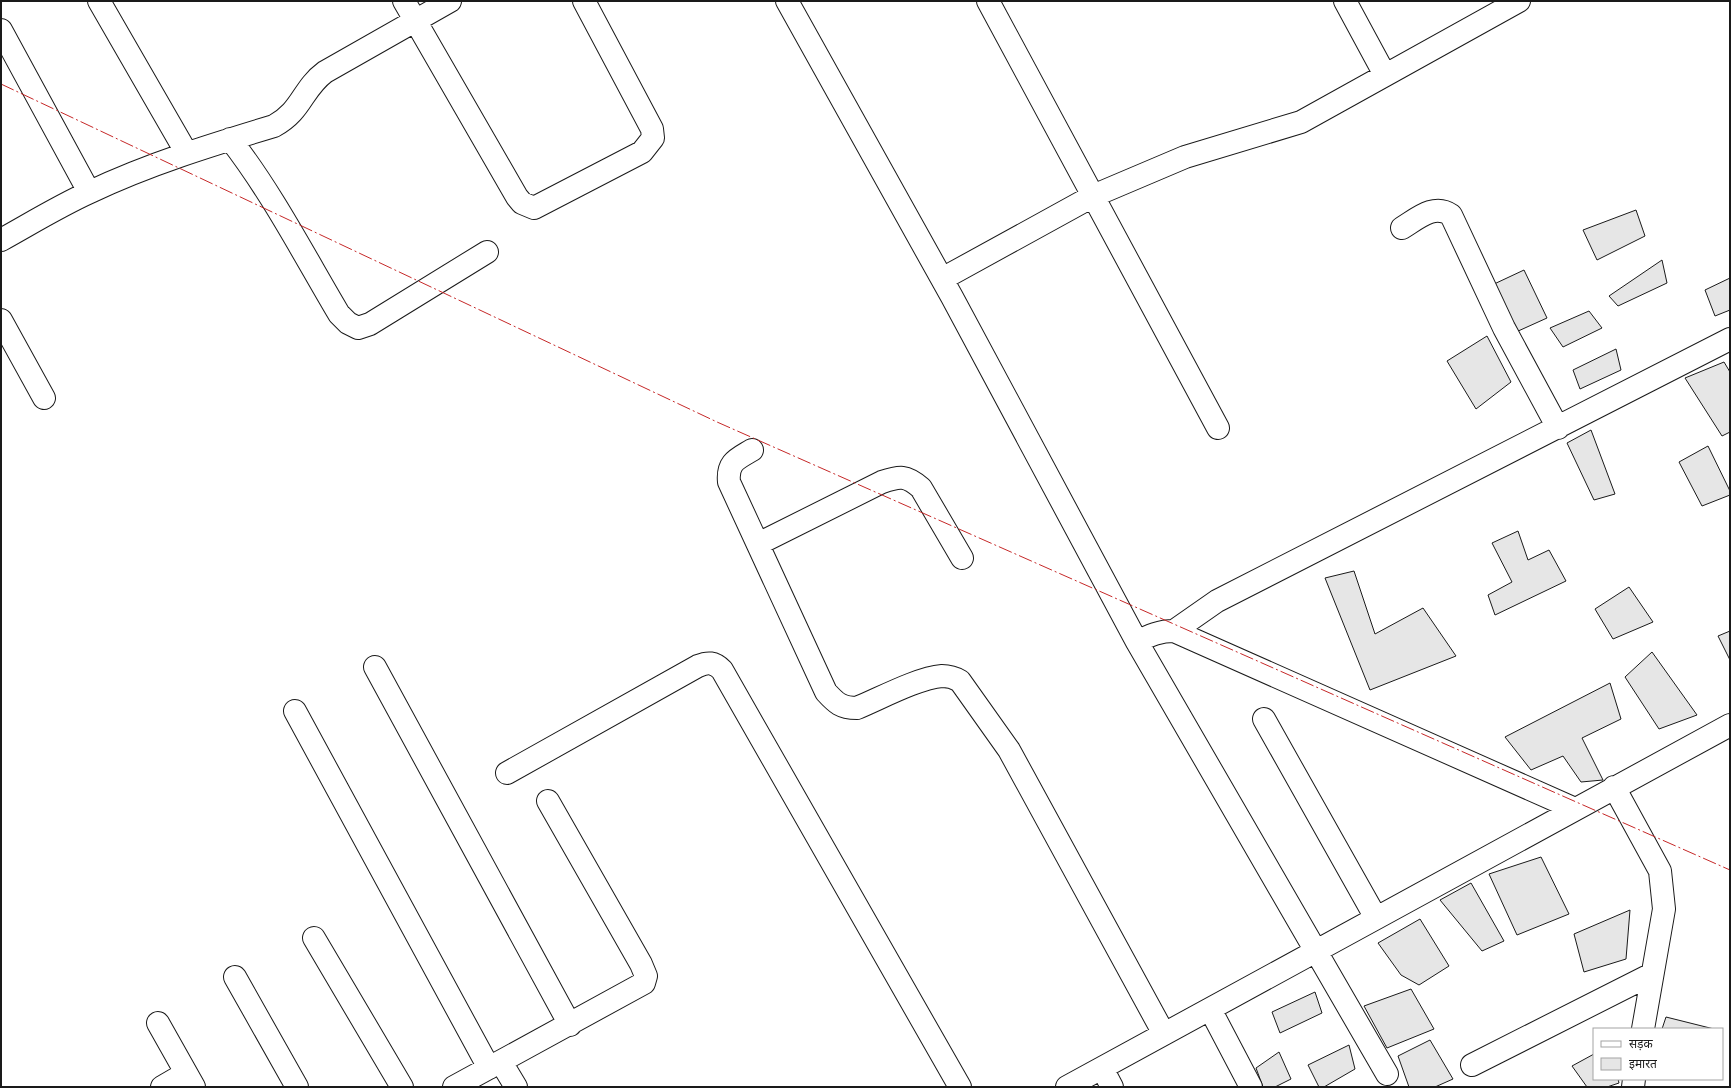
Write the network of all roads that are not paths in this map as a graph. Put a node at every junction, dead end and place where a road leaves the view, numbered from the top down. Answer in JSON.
{"nodes":[{"id":1,"x":99,"y":1,"type":"edge"},
{"id":2,"x":404,"y":1,"type":"edge"},
{"id":3,"x":450,"y":1,"type":"edge"},
{"id":4,"x":584,"y":1,"type":"edge"},
{"id":5,"x":787,"y":1,"type":"edge"},
{"id":6,"x":988,"y":1,"type":"edge"},
{"id":7,"x":1345,"y":1,"type":"edge"},
{"id":8,"x":1519,"y":1,"type":"edge"},
{"id":9,"x":415,"y":21,"type":"junction"},
{"id":10,"x":1,"y":30,"type":"edge"},
{"id":11,"x":1385,"y":75,"type":"junction"},
{"id":12,"x":230,"y":139,"type":"junction"},
{"id":13,"x":186,"y":152,"type":"junction"},
{"id":14,"x":89,"y":192,"type":"junction"},
{"id":15,"x":1093,"y":196,"type":"junction"},
{"id":16,"x":1402,"y":228,"type":"dead end"},
{"id":17,"x":1,"y":240,"type":"edge"},
{"id":18,"x":487,"y":252,"type":"dead end"},
{"id":19,"x":942,"y":280,"type":"junction"},
{"id":20,"x":1,"y":320,"type":"edge"},
{"id":21,"x":1730,"y":339,"type":"edge"},
{"id":22,"x":44,"y":398,"type":"dead end"},
{"id":23,"x":1218,"y":428,"type":"dead end"},
{"id":24,"x":1558,"y":428,"type":"junction"},
{"id":25,"x":752,"y":450,"type":"dead end"},
{"id":26,"x":758,"y":544,"type":"junction"},
{"id":27,"x":962,"y":558,"type":"dead end"},
{"id":28,"x":1174,"y":631,"type":"junction"},
{"id":29,"x":1137,"y":642,"type":"junction"},
{"id":30,"x":375,"y":667,"type":"dead end"},
{"id":31,"x":295,"y":712,"type":"dead end"},
{"id":32,"x":1264,"y":719,"type":"dead end"},
{"id":33,"x":1730,"y":725,"type":"edge"},
{"id":34,"x":507,"y":773,"type":"dead end"},
{"id":35,"x":1614,"y":787,"type":"junction"},
{"id":36,"x":548,"y":801,"type":"dead end"},
{"id":37,"x":1575,"y":809,"type":"junction"},
{"id":38,"x":1376,"y":918,"type":"junction"},
{"id":39,"x":314,"y":938,"type":"dead end"},
{"id":40,"x":1316,"y":951,"type":"junction"},
{"id":41,"x":1652,"y":974,"type":"junction"},
{"id":42,"x":235,"y":977,"type":"dead end"},
{"id":43,"x":1210,"y":1009,"type":"junction"},
{"id":44,"x":158,"y":1023,"type":"dead end"},
{"id":45,"x":570,"y":1025,"type":"junction"},
{"id":46,"x":1643,"y":1028,"type":"edge"},
{"id":47,"x":1164,"y":1034,"type":"junction"},
{"id":48,"x":495,"y":1065,"type":"junction"},
{"id":49,"x":1472,"y":1065,"type":"dead end"},
{"id":50,"x":1102,"y":1068,"type":"junction"},
{"id":51,"x":1387,"y":1074,"type":"dead end"},
{"id":52,"x":190,"y":1080,"type":"edge"},
{"id":53,"x":162,"y":1087,"type":"edge"},
{"id":54,"x":297,"y":1087,"type":"edge"},
{"id":55,"x":402,"y":1087,"type":"edge"},
{"id":56,"x":454,"y":1087,"type":"edge"},
{"id":57,"x":516,"y":1087,"type":"edge"},
{"id":58,"x":960,"y":1087,"type":"edge"},
{"id":59,"x":1067,"y":1087,"type":"edge"},
{"id":60,"x":1112,"y":1087,"type":"edge"},
{"id":61,"x":1251,"y":1087,"type":"edge"}],
"edges":[{"from":1,"to":13,"type":"street"},
{"from":2,"to":9,"type":"street"},
{"from":3,"to":9,"type":"street"},
{"from":4,"to":9,"type":"street"},
{"from":5,"to":19,"type":"street"},
{"from":6,"to":15,"type":"street"},
{"from":7,"to":11,"type":"street"},
{"from":8,"to":11,"type":"street"},
{"from":9,"to":12,"type":"street"},
{"from":10,"to":14,"type":"street"},
{"from":11,"to":15,"type":"street"},
{"from":12,"to":13,"type":"street"},
{"from":12,"to":18,"type":"street"},
{"from":13,"to":14,"type":"street"},
{"from":14,"to":17,"type":"street"},
{"from":15,"to":19,"type":"street"},
{"from":15,"to":23,"type":"street"},
{"from":16,"to":24,"type":"street"},
{"from":19,"to":29,"type":"street"},
{"from":20,"to":22,"type":"street"},
{"from":21,"to":24,"type":"street"},
{"from":24,"to":28,"type":"street"},
{"from":25,"to":26,"type":"street"},
{"from":26,"to":27,"type":"street"},
{"from":26,"to":47,"type":"street"},
{"from":28,"to":29,"type":"street"},
{"from":28,"to":37,"type":"street"},
{"from":29,"to":40,"type":"street"},
{"from":30,"to":45,"type":"street"},
{"from":31,"to":48,"type":"street"},
{"from":32,"to":38,"type":"street"},
{"from":33,"to":35,"type":"street"},
{"from":34,"to":58,"type":"street"},
{"from":35,"to":37,"type":"street"},
{"from":35,"to":41,"type":"street"},
{"from":36,"to":45,"type":"street"},
{"from":37,"to":38,"type":"street"},
{"from":38,"to":40,"type":"street"},
{"from":39,"to":55,"type":"street"},
{"from":40,"to":43,"type":"street"},
{"from":40,"to":51,"type":"street"},
{"from":41,"to":46,"type":"street"},
{"from":41,"to":49,"type":"street"},
{"from":42,"to":54,"type":"street"},
{"from":43,"to":47,"type":"street"},
{"from":43,"to":61,"type":"street"},
{"from":44,"to":52,"type":"street"},
{"from":45,"to":48,"type":"street"},
{"from":47,"to":50,"type":"street"},
{"from":48,"to":56,"type":"street"},
{"from":48,"to":57,"type":"street"},
{"from":50,"to":59,"type":"street"},
{"from":50,"to":60,"type":"street"},
{"from":52,"to":53,"type":"street"}]}
